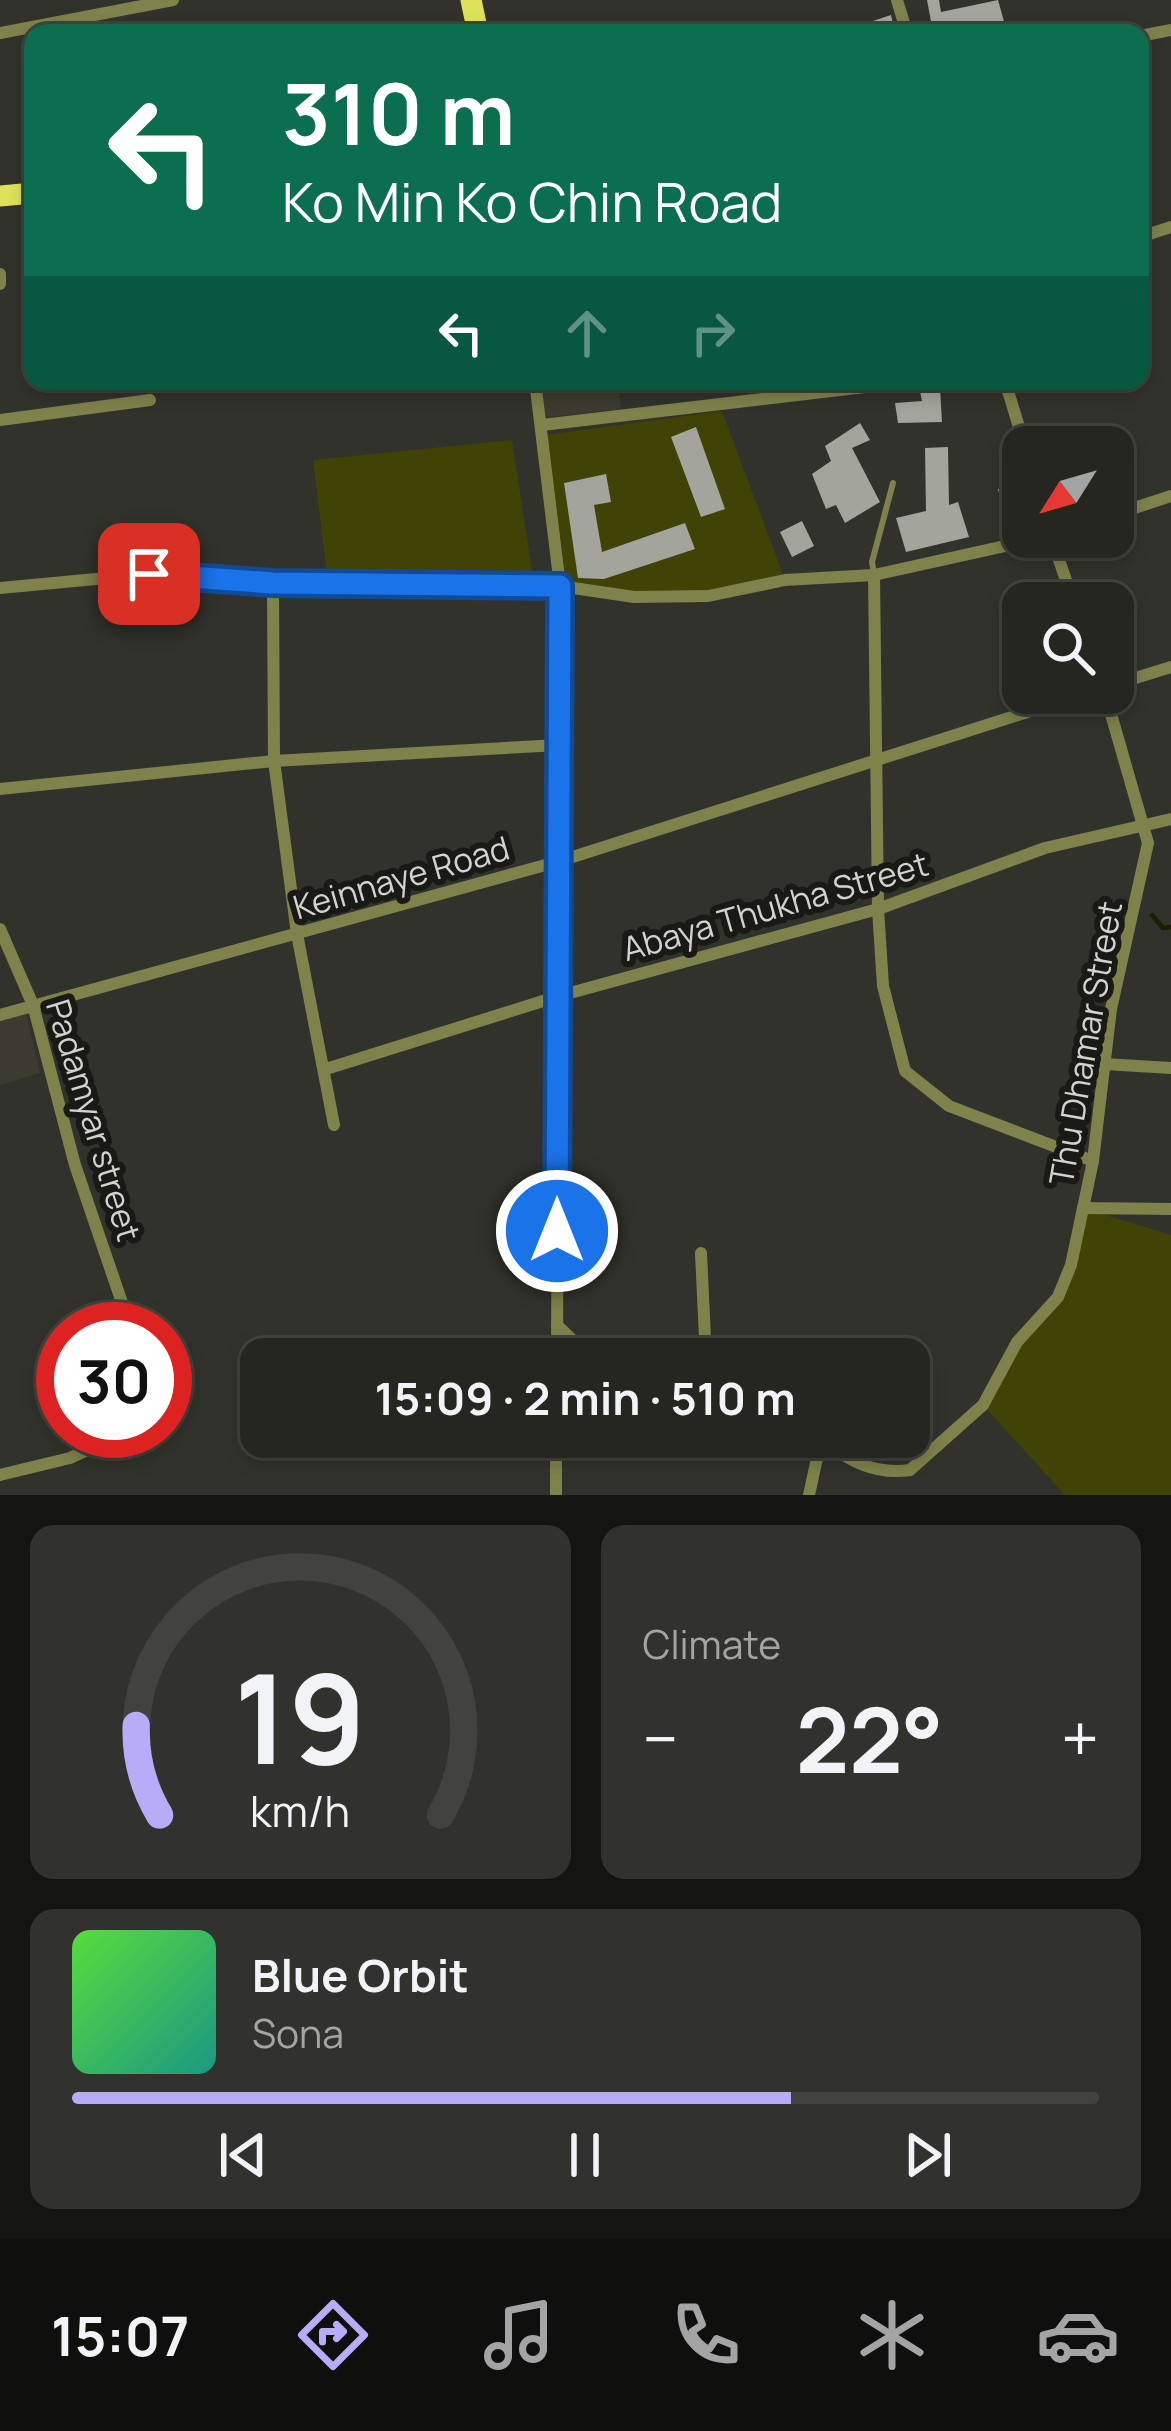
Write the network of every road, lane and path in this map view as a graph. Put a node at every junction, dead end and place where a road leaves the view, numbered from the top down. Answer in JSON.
{"nodes":[{"id":1,"x":173,"y":0,"type":"edge"},
{"id":2,"x":47,"y":24,"type":"edge"},
{"id":3,"x":0,"y":274,"type":"edge"},
{"id":4,"x":0,"y":284,"type":"edge"},
{"id":5,"x":537,"y":390,"type":"edge"},
{"id":6,"x":840,"y":390,"type":"edge"},
{"id":7,"x":1009,"y":390,"type":"edge"},
{"id":8,"x":150,"y":400,"type":"dead end"},
{"id":9,"x":0,"y":420,"type":"edge"},
{"id":10,"x":542,"y":425,"type":"junction"},
{"id":11,"x":1019,"y":426,"type":"edge"},
{"id":12,"x":893,"y":483,"type":"dead end"},
{"id":13,"x":1171,"y":496,"type":"edge"},
{"id":14,"x":1134,"y":508,"type":"edge"},
{"id":15,"x":1002,"y":547,"type":"edge"},
{"id":16,"x":874,"y":575,"type":"junction"},
{"id":17,"x":273,"y":583,"type":"junction"},
{"id":18,"x":560,"y":586,"type":"junction"},
{"id":19,"x":0,"y":588,"type":"edge"},
{"id":20,"x":1171,"y":667,"type":"edge"},
{"id":21,"x":1134,"y":678,"type":"edge"},
{"id":22,"x":1019,"y":714,"type":"edge"},
{"id":23,"x":1111,"y":714,"type":"edge"},
{"id":24,"x":559,"y":745,"type":"junction"},
{"id":25,"x":880,"y":757,"type":"junction"},
{"id":26,"x":274,"y":761,"type":"junction"},
{"id":27,"x":0,"y":789,"type":"edge"},
{"id":28,"x":1171,"y":819,"type":"edge"},
{"id":29,"x":1145,"y":824,"type":"junction"},
{"id":30,"x":560,"y":861,"type":"junction"},
{"id":31,"x":878,"y":909,"type":"junction"},
{"id":32,"x":0,"y":928,"type":"edge"},
{"id":33,"x":297,"y":934,"type":"junction"},
{"id":34,"x":559,"y":996,"type":"junction"},
{"id":35,"x":33,"y":1006,"type":"junction"},
{"id":36,"x":0,"y":1015,"type":"edge"},
{"id":37,"x":1104,"y":1064,"type":"junction"},
{"id":38,"x":1171,"y":1068,"type":"edge"},
{"id":39,"x":326,"y":1070,"type":"junction"},
{"id":40,"x":334,"y":1126,"type":"dead end"},
{"id":41,"x":1093,"y":1161,"type":"junction"},
{"id":42,"x":1083,"y":1208,"type":"junction"},
{"id":43,"x":1171,"y":1209,"type":"edge"},
{"id":44,"x":700,"y":1253,"type":"dead end"},
{"id":45,"x":121,"y":1302,"type":"edge"},
{"id":46,"x":557,"y":1325,"type":"junction"},
{"id":47,"x":557,"y":1338,"type":"edge"},
{"id":48,"x":570,"y":1338,"type":"edge"},
{"id":49,"x":705,"y":1338,"type":"edge"},
{"id":50,"x":930,"y":1455,"type":"edge"},
{"id":51,"x":70,"y":1458,"type":"edge"},
{"id":52,"x":556,"y":1458,"type":"edge"},
{"id":53,"x":815,"y":1458,"type":"edge"},
{"id":54,"x":841,"y":1458,"type":"edge"},
{"id":55,"x":927,"y":1458,"type":"edge"},
{"id":56,"x":0,"y":1475,"type":"edge"},
{"id":57,"x":556,"y":1495,"type":"edge"},
{"id":58,"x":809,"y":1495,"type":"edge"}],
"edges":[{"from":1,"to":2,"type":"street"},
{"from":3,"to":4,"type":"street"},
{"from":5,"to":10,"type":"street"},
{"from":6,"to":10,"type":"street"},
{"from":7,"to":11,"type":"street"},
{"from":8,"to":9,"type":"street"},
{"from":10,"to":18,"type":"street"},
{"from":12,"to":16,"type":"lane"},
{"from":13,"to":14,"type":"street"},
{"from":15,"to":16,"type":"street"},
{"from":16,"to":18,"type":"street"},
{"from":16,"to":25,"type":"street"},
{"from":17,"to":18,"type":"street"},
{"from":17,"to":19,"type":"street"},
{"from":17,"to":26,"type":"street"},
{"from":18,"to":24,"type":"street"},
{"from":20,"to":21,"type":"street"},
{"from":22,"to":25,"type":"street","name":"Keinnaye Road"},
{"from":23,"to":29,"type":"street","name":"Thu Dhamar Street"},
{"from":24,"to":26,"type":"street"},
{"from":24,"to":30,"type":"street"},
{"from":25,"to":30,"type":"street","name":"Keinnaye Road"},
{"from":25,"to":31,"type":"street"},
{"from":26,"to":27,"type":"street"},
{"from":26,"to":33,"type":"street"},
{"from":28,"to":29,"type":"street","name":"Abaya Thukha Street"},
{"from":29,"to":31,"type":"street","name":"Abaya Thukha Street"},
{"from":29,"to":37,"type":"street","name":"Thu Dhamar Street"},
{"from":30,"to":33,"type":"street","name":"Keinnaye Road"},
{"from":30,"to":34,"type":"street"},
{"from":31,"to":34,"type":"street","name":"Abaya Thukha Street"},
{"from":31,"to":41,"type":"street"},
{"from":32,"to":35,"type":"street","name":"Padamyar street"},
{"from":33,"to":35,"type":"street","name":"Keinnaye Road"},
{"from":33,"to":39,"type":"street"},
{"from":34,"to":39,"type":"street","name":"Abaya Thukha Street"},
{"from":34,"to":46,"type":"street"},
{"from":35,"to":36,"type":"street","name":"Keinnaye Road"},
{"from":35,"to":45,"type":"street","name":"Padamyar street"},
{"from":37,"to":38,"type":"street"},
{"from":37,"to":41,"type":"street","name":"Thu Dhamar Street"},
{"from":39,"to":40,"type":"street"},
{"from":41,"to":42,"type":"street","name":"Thu Dhamar Street"},
{"from":42,"to":43,"type":"street"},
{"from":42,"to":50,"type":"street","name":"Thu Dhamar Street"},
{"from":44,"to":49,"type":"street"},
{"from":46,"to":47,"type":"street"},
{"from":46,"to":48,"type":"street"},
{"from":51,"to":56,"type":"street"},
{"from":52,"to":57,"type":"street"},
{"from":53,"to":58,"type":"street"},
{"from":54,"to":55,"type":"street","name":"Thu Dhamar Street"}]}
